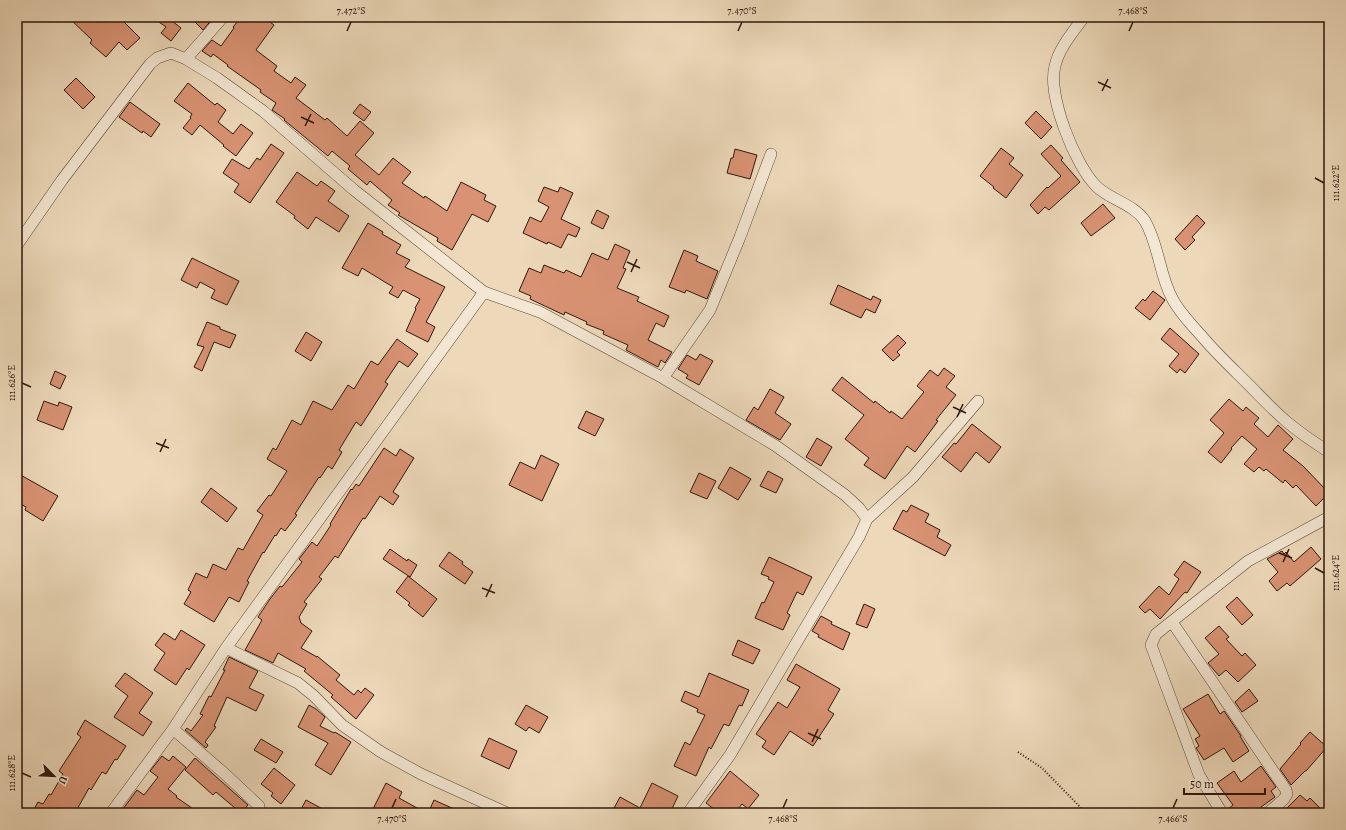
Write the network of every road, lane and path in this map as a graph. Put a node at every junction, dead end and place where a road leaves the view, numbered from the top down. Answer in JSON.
{"nodes":[{"id":1,"x":224,"y":17,"type":"edge"},
{"id":2,"x":1084,"y":17,"type":"edge"},
{"id":3,"x":186,"y":59,"type":"junction"},
{"id":4,"x":771,"y":154,"type":"dead end"},
{"id":5,"x":17,"y":245,"type":"edge"},
{"id":6,"x":484,"y":292,"type":"junction"},
{"id":7,"x":663,"y":378,"type":"junction"},
{"id":8,"x":978,"y":402,"type":"dead end"},
{"id":9,"x":1329,"y":452,"type":"edge"},
{"id":10,"x":1329,"y":517,"type":"edge"},
{"id":11,"x":868,"y":519,"type":"junction"},
{"id":12,"x":1172,"y":622,"type":"junction"},
{"id":13,"x":226,"y":648,"type":"junction"},
{"id":14,"x":173,"y":729,"type":"junction"},
{"id":15,"x":1018,"y":752,"type":"dead end"},
{"id":16,"x":259,"y":806,"type":"dead end"},
{"id":17,"x":111,"y":813,"type":"edge"},
{"id":18,"x":507,"y":813,"type":"edge"},
{"id":19,"x":688,"y":813,"type":"edge"},
{"id":20,"x":1086,"y":813,"type":"edge"},
{"id":21,"x":1222,"y":813,"type":"edge"},
{"id":22,"x":1268,"y":813,"type":"edge"}],
"edges":[{"from":1,"to":3,"type":"street"},
{"from":2,"to":9,"type":"street"},
{"from":3,"to":5,"type":"street"},
{"from":3,"to":6,"type":"street"},
{"from":4,"to":7,"type":"street"},
{"from":6,"to":7,"type":"street"},
{"from":6,"to":13,"type":"street"},
{"from":7,"to":11,"type":"street"},
{"from":8,"to":11,"type":"street"},
{"from":10,"to":12,"type":"street"},
{"from":11,"to":19,"type":"street"},
{"from":12,"to":21,"type":"street"},
{"from":12,"to":22,"type":"street"},
{"from":13,"to":14,"type":"street"},
{"from":13,"to":18,"type":"street"},
{"from":14,"to":16,"type":"street"},
{"from":14,"to":17,"type":"street"},
{"from":15,"to":20,"type":"path"}]}
